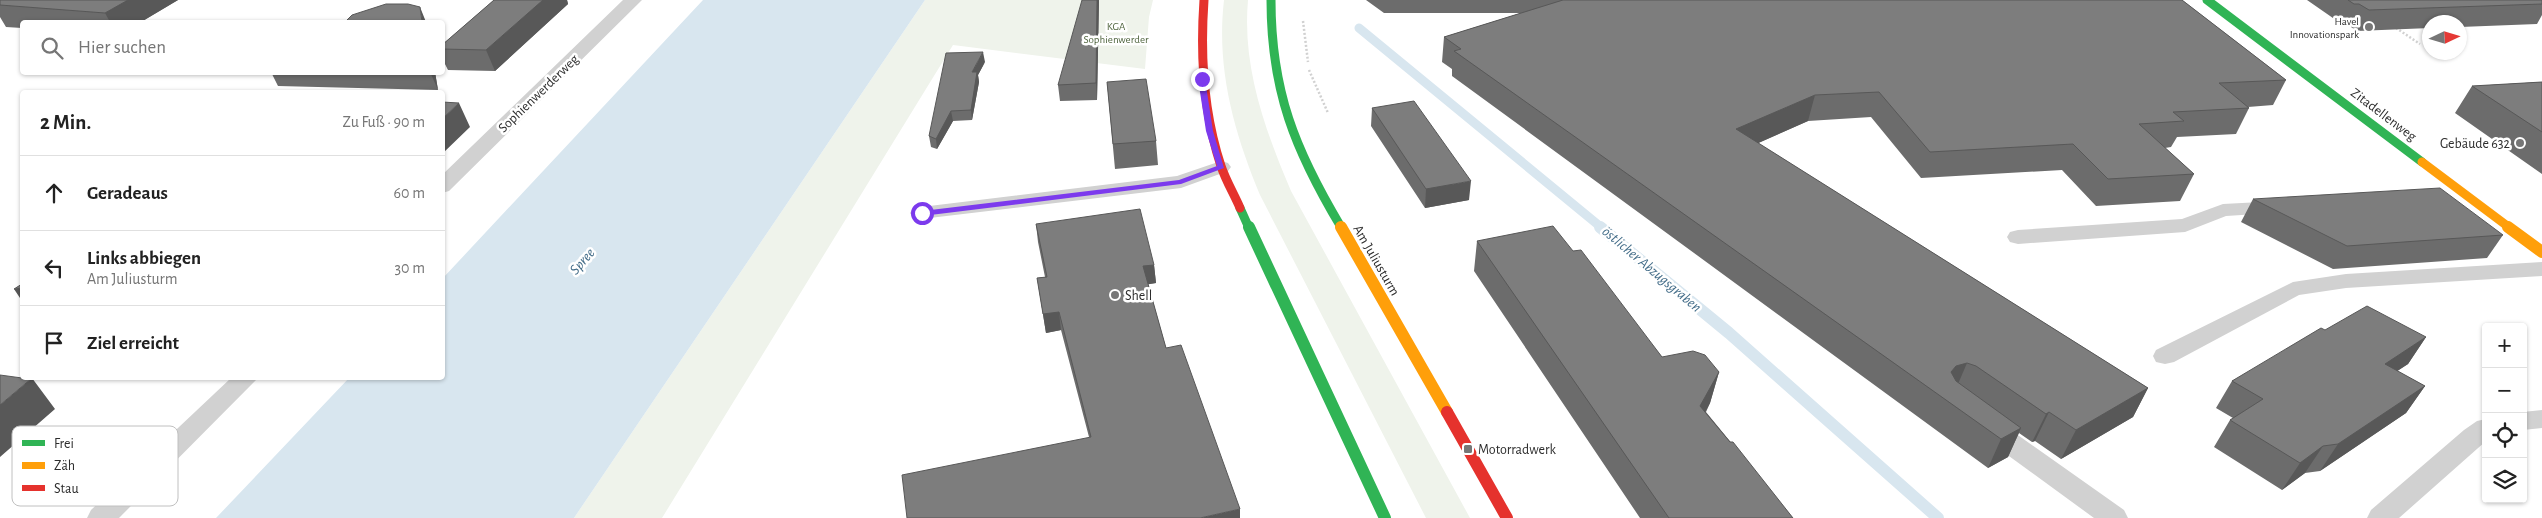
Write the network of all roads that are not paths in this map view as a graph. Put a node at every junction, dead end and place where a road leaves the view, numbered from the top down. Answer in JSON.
{"nodes":[{"id":1,"x":633,"y":0,"type":"edge"},
{"id":2,"x":1204,"y":0,"type":"edge"},
{"id":3,"x":1271,"y":0,"type":"edge"},
{"id":4,"x":2207,"y":0,"type":"edge"},
{"id":5,"x":1221,"y":167,"type":"junction"},
{"id":6,"x":445,"y":184,"type":"edge"},
{"id":7,"x":2468,"y":196,"type":"junction"},
{"id":8,"x":2432,"y":198,"type":"edge"},
{"id":9,"x":2300,"y":205,"type":"edge"},
{"id":10,"x":922,"y":213,"type":"dead end"},
{"id":11,"x":2018,"y":237,"type":"dead end"},
{"id":12,"x":2542,"y":252,"type":"edge"},
{"id":13,"x":2542,"y":269,"type":"edge"},
{"id":14,"x":2165,"y":356,"type":"dead end"},
{"id":15,"x":244,"y":380,"type":"edge"},
{"id":16,"x":1969,"y":413,"type":"edge"},
{"id":17,"x":2542,"y":419,"type":"edge"},
{"id":18,"x":2527,"y":421,"type":"edge"},
{"id":19,"x":2482,"y":431,"type":"edge"},
{"id":20,"x":178,"y":444,"type":"edge"},
{"id":21,"x":113,"y":506,"type":"edge"},
{"id":22,"x":101,"y":518,"type":"edge"},
{"id":23,"x":1385,"y":518,"type":"edge"},
{"id":24,"x":1507,"y":518,"type":"edge"},
{"id":25,"x":2114,"y":518,"type":"edge"},
{"id":26,"x":2381,"y":518,"type":"edge"}],
"edges":[{"from":1,"to":6,"type":"lane","name":"Sophienwerderweg"},
{"from":2,"to":5,"type":"main road"},
{"from":3,"to":24,"type":"main road","name":"Am Juliusturm"},
{"from":4,"to":7,"type":"main road","name":"Zitadellenweg"},
{"from":5,"to":10,"type":"lane"},
{"from":5,"to":23,"type":"main road"},
{"from":7,"to":8,"type":"lane"},
{"from":7,"to":12,"type":"main road","name":"Zitadellenweg"},
{"from":9,"to":11,"type":"lane"},
{"from":13,"to":14,"type":"lane"},
{"from":15,"to":20,"type":"lane"},
{"from":16,"to":25,"type":"lane"},
{"from":17,"to":18,"type":"lane"},
{"from":19,"to":26,"type":"lane"},
{"from":21,"to":22,"type":"lane"}]}
